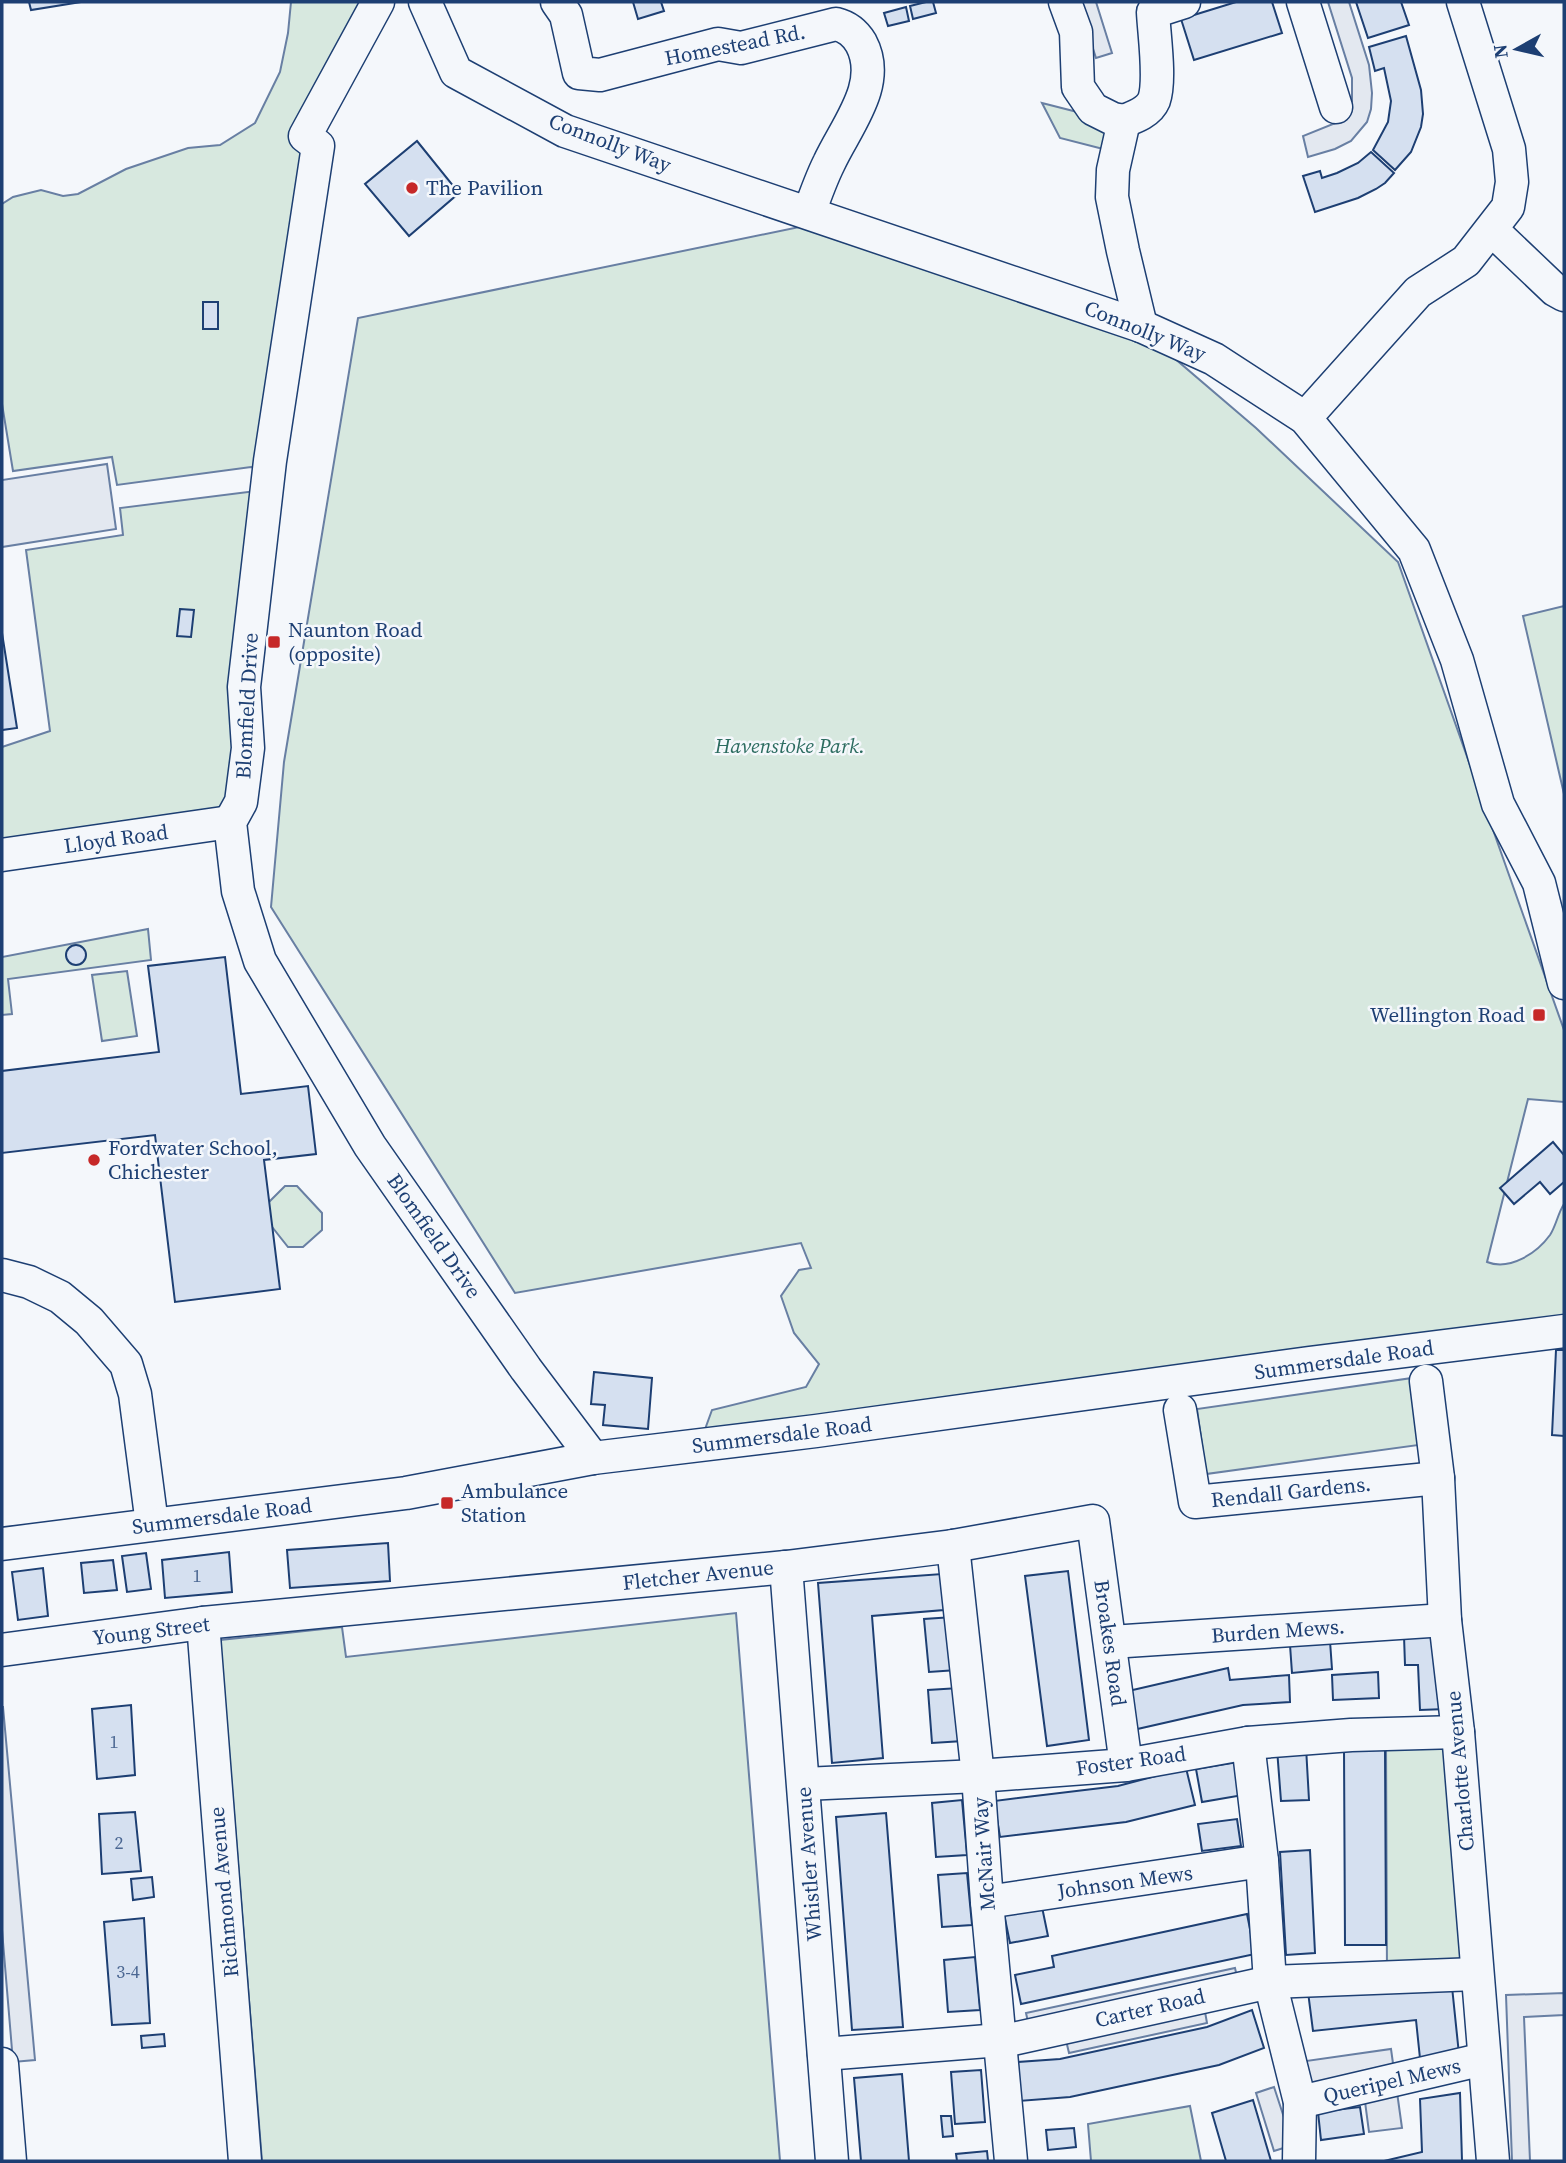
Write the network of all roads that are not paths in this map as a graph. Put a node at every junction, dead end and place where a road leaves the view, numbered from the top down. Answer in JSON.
{"nodes":[{"id":1,"x":378,"y":2,"type":"edge"},
{"id":2,"x":425,"y":2,"type":"edge"},
{"id":3,"x":556,"y":2,"type":"edge"},
{"id":4,"x":1065,"y":2,"type":"edge"},
{"id":5,"x":1184,"y":2,"type":"edge"},
{"id":6,"x":1303,"y":2,"type":"edge"},
{"id":7,"x":1463,"y":2,"type":"edge"},
{"id":8,"x":1336,"y":107,"type":"dead end"},
{"id":9,"x":1124,"y":121,"type":"junction"},
{"id":10,"x":809,"y":213,"type":"junction"},
{"id":11,"x":1492,"y":230,"type":"junction"},
{"id":12,"x":1564,"y":295,"type":"edge"},
{"id":13,"x":1141,"y":326,"type":"junction"},
{"id":14,"x":1306,"y":418,"type":"junction"},
{"id":15,"x":230,"y":822,"type":"junction"},
{"id":16,"x":2,"y":855,"type":"edge"},
{"id":17,"x":1564,"y":983,"type":"edge"},
{"id":18,"x":2,"y":1275,"type":"edge"},
{"id":19,"x":1564,"y":1331,"type":"edge"},
{"id":20,"x":1426,"y":1381,"type":"dead end"},
{"id":21,"x":1180,"y":1410,"type":"dead end"},
{"id":22,"x":593,"y":1458,"type":"junction"},
{"id":23,"x":1438,"y":1478,"type":"junction"},
{"id":24,"x":1093,"y":1521,"type":"joint"},
{"id":25,"x":152,"y":1524,"type":"junction"},
{"id":26,"x":2,"y":1544,"type":"edge"},
{"id":27,"x":953,"y":1546,"type":"junction"},
{"id":28,"x":786,"y":1567,"type":"junction"},
{"id":29,"x":300,"y":1615,"type":"joint"},
{"id":30,"x":1446,"y":1620,"type":"junction"},
{"id":31,"x":203,"y":1623,"type":"junction"},
{"id":32,"x":1111,"y":1642,"type":"junction"},
{"id":33,"x":2,"y":1650,"type":"edge"},
{"id":34,"x":1458,"y":1732,"type":"junction"},
{"id":35,"x":1248,"y":1743,"type":"junction"},
{"id":36,"x":1126,"y":1765,"type":"junction"},
{"id":37,"x":978,"y":1776,"type":"junction"},
{"id":38,"x":803,"y":1784,"type":"junction"},
{"id":39,"x":1262,"y":1861,"type":"junction"},
{"id":40,"x":987,"y":1902,"type":"junction"},
{"id":41,"x":1476,"y":1974,"type":"junction"},
{"id":42,"x":1270,"y":1982,"type":"junction"},
{"id":43,"x":1001,"y":2039,"type":"junction"},
{"id":44,"x":824,"y":2054,"type":"junction"},
{"id":45,"x":1484,"y":2059,"type":"junction"},
{"id":46,"x":2,"y":2064,"type":"edge"},
{"id":47,"x":1300,"y":2102,"type":"junction"},
{"id":48,"x":10,"y":2161,"type":"edge"},
{"id":49,"x":245,"y":2161,"type":"edge"},
{"id":50,"x":832,"y":2161,"type":"edge"},
{"id":51,"x":1010,"y":2161,"type":"edge"},
{"id":52,"x":1299,"y":2161,"type":"edge"},
{"id":53,"x":1493,"y":2161,"type":"edge"}],
"edges":[{"from":1,"to":15,"type":"street","name":"Blomfield Drive"},
{"from":2,"to":10,"type":"street","name":"Connolly Way"},
{"from":3,"to":10,"type":"street","name":"Homestead Rd."},
{"from":4,"to":9,"type":"street"},
{"from":5,"to":9,"type":"street"},
{"from":6,"to":8,"type":"street"},
{"from":7,"to":11,"type":"street"},
{"from":9,"to":13,"type":"street"},
{"from":10,"to":13,"type":"street","name":"Connolly Way"},
{"from":11,"to":12,"type":"street"},
{"from":11,"to":14,"type":"street"},
{"from":13,"to":14,"type":"street","name":"Connolly Way"},
{"from":14,"to":17,"type":"street","name":"Connolly Way"},
{"from":15,"to":16,"type":"street","name":"Lloyd Road"},
{"from":15,"to":22,"type":"street","name":"Blomfield Drive"},
{"from":18,"to":25,"type":"street"},
{"from":19,"to":22,"type":"street","name":"Summersdale Road"},
{"from":20,"to":23,"type":"street","name":"Charlotte Avenue"},
{"from":21,"to":23,"type":"street","name":"Rendall Gardens."},
{"from":22,"to":25,"type":"street","name":"Summersdale Road"},
{"from":23,"to":30,"type":"street","name":"Charlotte Avenue"},
{"from":24,"to":27,"type":"street","name":"Fletcher Avenue"},
{"from":24,"to":32,"type":"street","name":"Broakes Road"},
{"from":25,"to":26,"type":"street","name":"Summersdale Road"},
{"from":27,"to":28,"type":"street","name":"Fletcher Avenue"},
{"from":27,"to":37,"type":"street","name":"McNair Way"},
{"from":28,"to":29,"type":"street","name":"Fletcher Avenue"},
{"from":28,"to":38,"type":"street","name":"Whistler Avenue"},
{"from":29,"to":31,"type":"street","name":"Young Street"},
{"from":30,"to":32,"type":"street","name":"Burden Mews."},
{"from":30,"to":34,"type":"street","name":"Charlotte Avenue"},
{"from":31,"to":33,"type":"street","name":"Young Street"},
{"from":31,"to":49,"type":"street","name":"Richmond Avenue"},
{"from":32,"to":36,"type":"street","name":"Broakes Road"},
{"from":34,"to":35,"type":"street","name":"Foster Road"},
{"from":34,"to":41,"type":"street","name":"Charlotte Avenue"},
{"from":35,"to":36,"type":"street","name":"Foster Road"},
{"from":35,"to":39,"type":"street"},
{"from":36,"to":37,"type":"street","name":"Foster Road"},
{"from":37,"to":38,"type":"street","name":"Foster Road"},
{"from":37,"to":40,"type":"street","name":"McNair Way"},
{"from":38,"to":44,"type":"street","name":"Whistler Avenue"},
{"from":39,"to":40,"type":"street","name":"Johnson Mews"},
{"from":39,"to":42,"type":"street"},
{"from":40,"to":43,"type":"street","name":"McNair Way"},
{"from":41,"to":42,"type":"street","name":"Carter Road"},
{"from":41,"to":45,"type":"street","name":"Charlotte Avenue"},
{"from":42,"to":43,"type":"street","name":"Carter Road"},
{"from":42,"to":47,"type":"street","name":"Queripel Mews"},
{"from":43,"to":44,"type":"street","name":"Carter Road"},
{"from":43,"to":51,"type":"street","name":"McNair Way"},
{"from":44,"to":50,"type":"street","name":"Whistler Avenue"},
{"from":45,"to":47,"type":"street","name":"Queripel Mews"},
{"from":45,"to":53,"type":"street","name":"Charlotte Avenue"},
{"from":46,"to":48,"type":"street"},
{"from":47,"to":52,"type":"street","name":"Queripel Mews"}]}
